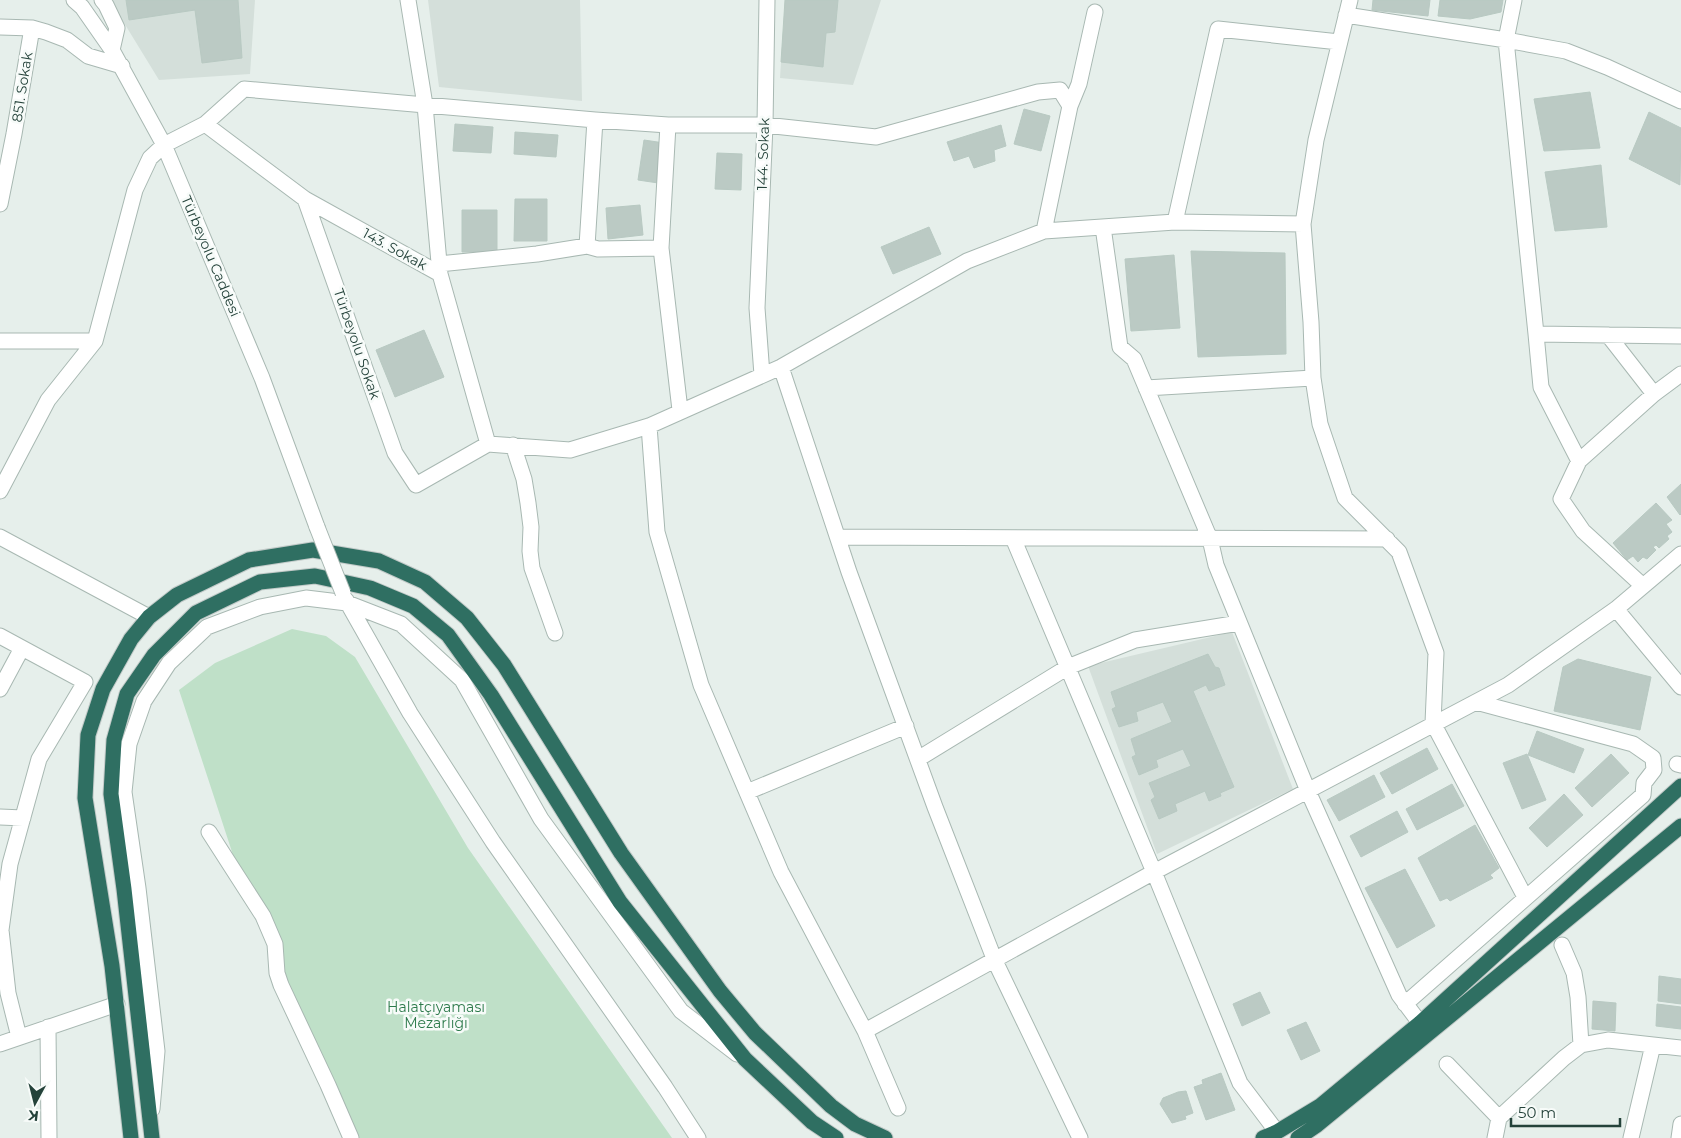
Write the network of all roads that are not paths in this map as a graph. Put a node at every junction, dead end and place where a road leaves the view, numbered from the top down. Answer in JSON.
{"nodes":[{"id":1,"x":74,"y":0,"type":"edge"},
{"id":2,"x":102,"y":0,"type":"edge"},
{"id":3,"x":408,"y":0,"type":"edge"},
{"id":4,"x":767,"y":0,"type":"edge"},
{"id":5,"x":1350,"y":0,"type":"edge"},
{"id":6,"x":1514,"y":0,"type":"edge"},
{"id":7,"x":1095,"y":12,"type":"dead end"},
{"id":8,"x":1346,"y":15,"type":"junction"},
{"id":9,"x":0,"y":27,"type":"edge"},
{"id":10,"x":32,"y":28,"type":"junction"},
{"id":11,"x":1506,"y":40,"type":"junction"},
{"id":12,"x":1340,"y":42,"type":"junction"},
{"id":13,"x":112,"y":50,"type":"junction"},
{"id":14,"x":122,"y":66,"type":"junction"},
{"id":15,"x":1681,"y":102,"type":"edge"},
{"id":16,"x":425,"y":105,"type":"junction"},
{"id":17,"x":1070,"y":106,"type":"junction"},
{"id":18,"x":595,"y":120,"type":"junction"},
{"id":19,"x":205,"y":124,"type":"junction"},
{"id":20,"x":668,"y":125,"type":"junction"},
{"id":21,"x":765,"y":125,"type":"junction"},
{"id":22,"x":14,"y":134,"type":"junction"},
{"id":23,"x":0,"y":140,"type":"edge"},
{"id":24,"x":164,"y":144,"type":"junction"},
{"id":25,"x":2,"y":188,"type":"edge"},
{"id":26,"x":305,"y":199,"type":"junction"},
{"id":27,"x":0,"y":204,"type":"edge"},
{"id":28,"x":1176,"y":222,"type":"junction"},
{"id":29,"x":1303,"y":224,"type":"junction"},
{"id":30,"x":1103,"y":226,"type":"junction"},
{"id":31,"x":1044,"y":232,"type":"junction"},
{"id":32,"x":587,"y":246,"type":"junction"},
{"id":33,"x":661,"y":248,"type":"junction"},
{"id":34,"x":440,"y":269,"type":"junction"},
{"id":35,"x":1536,"y":334,"type":"junction"},
{"id":36,"x":1608,"y":335,"type":"junction"},
{"id":37,"x":1681,"y":336,"type":"edge"},
{"id":38,"x":0,"y":341,"type":"edge"},
{"id":39,"x":95,"y":341,"type":"junction"},
{"id":40,"x":781,"y":367,"type":"junction"},
{"id":41,"x":1681,"y":374,"type":"edge"},
{"id":42,"x":762,"y":375,"type":"junction"},
{"id":43,"x":1313,"y":378,"type":"junction"},
{"id":44,"x":1146,"y":388,"type":"junction"},
{"id":45,"x":1654,"y":394,"type":"junction"},
{"id":46,"x":680,"y":410,"type":"junction"},
{"id":47,"x":649,"y":426,"type":"junction"},
{"id":48,"x":488,"y":444,"type":"junction"},
{"id":49,"x":513,"y":446,"type":"junction"},
{"id":50,"x":1579,"y":461,"type":"junction"},
{"id":51,"x":1,"y":486,"type":"edge"},
{"id":52,"x":0,"y":537,"type":"edge"},
{"id":53,"x":838,"y":537,"type":"junction"},
{"id":54,"x":1013,"y":538,"type":"junction"},
{"id":55,"x":1210,"y":539,"type":"junction"},
{"id":56,"x":1387,"y":539,"type":"junction"},
{"id":57,"x":1681,"y":554,"type":"edge"},
{"id":58,"x":1643,"y":586,"type":"junction"},
{"id":59,"x":345,"y":598,"type":"junction"},
{"id":60,"x":1616,"y":609,"type":"junction"},
{"id":61,"x":149,"y":617,"type":"junction"},
{"id":62,"x":1239,"y":623,"type":"junction"},
{"id":63,"x":555,"y":633,"type":"dead end"},
{"id":64,"x":0,"y":636,"type":"edge"},
{"id":65,"x":22,"y":648,"type":"junction"},
{"id":66,"x":1068,"y":667,"type":"junction"},
{"id":67,"x":1681,"y":688,"type":"edge"},
{"id":68,"x":0,"y":689,"type":"edge"},
{"id":69,"x":1476,"y":702,"type":"junction"},
{"id":70,"x":1433,"y":724,"type":"junction"},
{"id":71,"x":906,"y":726,"type":"junction"},
{"id":72,"x":918,"y":759,"type":"junction"},
{"id":73,"x":1681,"y":786,"type":"edge"},
{"id":74,"x":1308,"y":791,"type":"junction"},
{"id":75,"x":747,"y":792,"type":"junction"},
{"id":76,"x":0,"y":817,"type":"edge"},
{"id":77,"x":23,"y":818,"type":"junction"},
{"id":78,"x":1681,"y":826,"type":"edge"},
{"id":79,"x":209,"y":832,"type":"dead end"},
{"id":80,"x":1154,"y":872,"type":"junction"},
{"id":81,"x":3,"y":892,"type":"edge"},
{"id":82,"x":1525,"y":897,"type":"junction"},
{"id":83,"x":1562,"y":945,"type":"dead end"},
{"id":84,"x":995,"y":960,"type":"junction"},
{"id":85,"x":117,"y":1004,"type":"junction"},
{"id":86,"x":1405,"y":1004,"type":"junction"},
{"id":87,"x":1420,"y":1023,"type":"junction"},
{"id":88,"x":48,"y":1027,"type":"junction"},
{"id":89,"x":866,"y":1031,"type":"junction"},
{"id":90,"x":19,"y":1037,"type":"junction"},
{"id":91,"x":0,"y":1044,"type":"edge"},
{"id":92,"x":1581,"y":1045,"type":"junction"},
{"id":93,"x":1653,"y":1045,"type":"junction"},
{"id":94,"x":1681,"y":1048,"type":"edge"},
{"id":95,"x":751,"y":1064,"type":"junction"},
{"id":96,"x":1448,"y":1064,"type":"dead end"},
{"id":97,"x":898,"y":1108,"type":"dead end"},
{"id":98,"x":1499,"y":1118,"type":"junction"},
{"id":99,"x":1681,"y":1124,"type":"edge"},
{"id":100,"x":152,"y":1132,"type":"edge"},
{"id":101,"x":1277,"y":1132,"type":"junction"},
{"id":102,"x":50,"y":1138,"type":"edge"},
{"id":103,"x":131,"y":1138,"type":"edge"},
{"id":104,"x":350,"y":1138,"type":"edge"},
{"id":105,"x":698,"y":1138,"type":"edge"},
{"id":106,"x":836,"y":1138,"type":"edge"},
{"id":107,"x":885,"y":1138,"type":"edge"},
{"id":108,"x":1080,"y":1138,"type":"edge"},
{"id":109,"x":1262,"y":1138,"type":"edge"},
{"id":110,"x":1298,"y":1138,"type":"edge"},
{"id":111,"x":1495,"y":1138,"type":"edge"},
{"id":112,"x":1631,"y":1138,"type":"edge"},
{"id":113,"x":1679,"y":1138,"type":"edge"}],
"edges":[{"from":1,"to":13,"type":"street","name":"Türbeyolu Caddesi"},
{"from":2,"to":13,"type":"street"},
{"from":3,"to":16,"type":"street"},
{"from":4,"to":21,"type":"street","name":"144. Sokak"},
{"from":5,"to":8,"type":"street"},
{"from":6,"to":11,"type":"street"},
{"from":7,"to":17,"type":"street"},
{"from":8,"to":11,"type":"street"},
{"from":8,"to":12,"type":"street"},
{"from":9,"to":10,"type":"street"},
{"from":10,"to":14,"type":"street"},
{"from":10,"to":22,"type":"street","name":"851. Sokak"},
{"from":11,"to":15,"type":"street"},
{"from":11,"to":35,"type":"street"},
{"from":12,"to":28,"type":"street"},
{"from":12,"to":29,"type":"street"},
{"from":13,"to":14,"type":"street","name":"Türbeyolu Caddesi"},
{"from":14,"to":24,"type":"street","name":"Türbeyolu Caddesi"},
{"from":16,"to":18,"type":"street"},
{"from":16,"to":19,"type":"street"},
{"from":16,"to":34,"type":"street"},
{"from":17,"to":21,"type":"street"},
{"from":17,"to":31,"type":"street"},
{"from":18,"to":20,"type":"street"},
{"from":18,"to":32,"type":"street"},
{"from":19,"to":24,"type":"street"},
{"from":19,"to":26,"type":"street","name":"143. Sokak"},
{"from":20,"to":21,"type":"street"},
{"from":20,"to":33,"type":"street"},
{"from":21,"to":42,"type":"street","name":"144. Sokak"},
{"from":22,"to":23,"type":"street"},
{"from":22,"to":25,"type":"street","name":"851. Sokak"},
{"from":24,"to":39,"type":"street"},
{"from":24,"to":59,"type":"street","name":"Türbeyolu Caddesi","bridge":true},
{"from":25,"to":27,"type":"street","name":"851. Sokak"},
{"from":26,"to":34,"type":"street","name":"143. Sokak"},
{"from":26,"to":48,"type":"street","name":"Türbeyolu Sokak"},
{"from":28,"to":29,"type":"street"},
{"from":28,"to":30,"type":"street"},
{"from":29,"to":43,"type":"street"},
{"from":30,"to":31,"type":"street"},
{"from":30,"to":44,"type":"street"},
{"from":31,"to":40,"type":"street"},
{"from":32,"to":33,"type":"street"},
{"from":32,"to":34,"type":"street"},
{"from":33,"to":46,"type":"street"},
{"from":34,"to":48,"type":"street","name":"143. Sokak"},
{"from":35,"to":36,"type":"street"},
{"from":35,"to":50,"type":"street"},
{"from":36,"to":37,"type":"street"},
{"from":36,"to":45,"type":"street"},
{"from":38,"to":39,"type":"street"},
{"from":39,"to":51,"type":"street"},
{"from":40,"to":42,"type":"street"},
{"from":40,"to":53,"type":"street"},
{"from":41,"to":45,"type":"street"},
{"from":42,"to":46,"type":"street"},
{"from":43,"to":44,"type":"street"},
{"from":43,"to":56,"type":"street"},
{"from":44,"to":55,"type":"street"},
{"from":45,"to":50,"type":"street"},
{"from":46,"to":47,"type":"street"},
{"from":47,"to":49,"type":"street"},
{"from":47,"to":75,"type":"street"},
{"from":48,"to":49,"type":"street"},
{"from":49,"to":63,"type":"street"},
{"from":50,"to":58,"type":"street"},
{"from":52,"to":61,"type":"street"},
{"from":53,"to":54,"type":"street"},
{"from":53,"to":71,"type":"street"},
{"from":54,"to":55,"type":"street"},
{"from":54,"to":66,"type":"street"},
{"from":55,"to":56,"type":"street"},
{"from":55,"to":62,"type":"street"},
{"from":56,"to":70,"type":"street"},
{"from":57,"to":58,"type":"street"},
{"from":58,"to":60,"type":"street"},
{"from":59,"to":95,"type":"street"},
{"from":59,"to":100,"type":"street"},
{"from":59,"to":105,"type":"street","name":"Türbeyolu Caddesi"},
{"from":60,"to":67,"type":"street"},
{"from":60,"to":69,"type":"street"},
{"from":61,"to":85,"type":"highway"},
{"from":61,"to":107,"type":"highway"},
{"from":62,"to":66,"type":"street"},
{"from":62,"to":74,"type":"street"},
{"from":64,"to":65,"type":"street"},
{"from":65,"to":68,"type":"street"},
{"from":65,"to":77,"type":"street"},
{"from":66,"to":72,"type":"street"},
{"from":66,"to":80,"type":"street"},
{"from":69,"to":70,"type":"street"},
{"from":69,"to":82,"type":"street"},
{"from":70,"to":74,"type":"street"},
{"from":70,"to":82,"type":"street"},
{"from":71,"to":72,"type":"street"},
{"from":71,"to":75,"type":"street"},
{"from":72,"to":84,"type":"street"},
{"from":73,"to":87,"type":"highway"},
{"from":74,"to":80,"type":"street"},
{"from":74,"to":86,"type":"street"},
{"from":75,"to":89,"type":"street"},
{"from":76,"to":77,"type":"street"},
{"from":77,"to":81,"type":"street"},
{"from":78,"to":110,"type":"highway"},
{"from":79,"to":104,"type":"street"},
{"from":80,"to":84,"type":"street"},
{"from":80,"to":101,"type":"street"},
{"from":81,"to":90,"type":"street"},
{"from":82,"to":86,"type":"street"},
{"from":83,"to":92,"type":"street"},
{"from":84,"to":89,"type":"street"},
{"from":84,"to":108,"type":"street"},
{"from":85,"to":88,"type":"street"},
{"from":85,"to":103,"type":"highway"},
{"from":86,"to":87,"type":"street"},
{"from":87,"to":101,"type":"highway"},
{"from":88,"to":90,"type":"street"},
{"from":88,"to":102,"type":"street"},
{"from":89,"to":97,"type":"street"},
{"from":90,"to":91,"type":"street"},
{"from":92,"to":93,"type":"street"},
{"from":92,"to":98,"type":"street"},
{"from":93,"to":94,"type":"street"},
{"from":93,"to":112,"type":"street"},
{"from":95,"to":100,"type":"highway"},
{"from":95,"to":106,"type":"highway"},
{"from":96,"to":98,"type":"street"},
{"from":98,"to":111,"type":"street"},
{"from":99,"to":113,"type":"street"},
{"from":101,"to":109,"type":"highway"}]}
